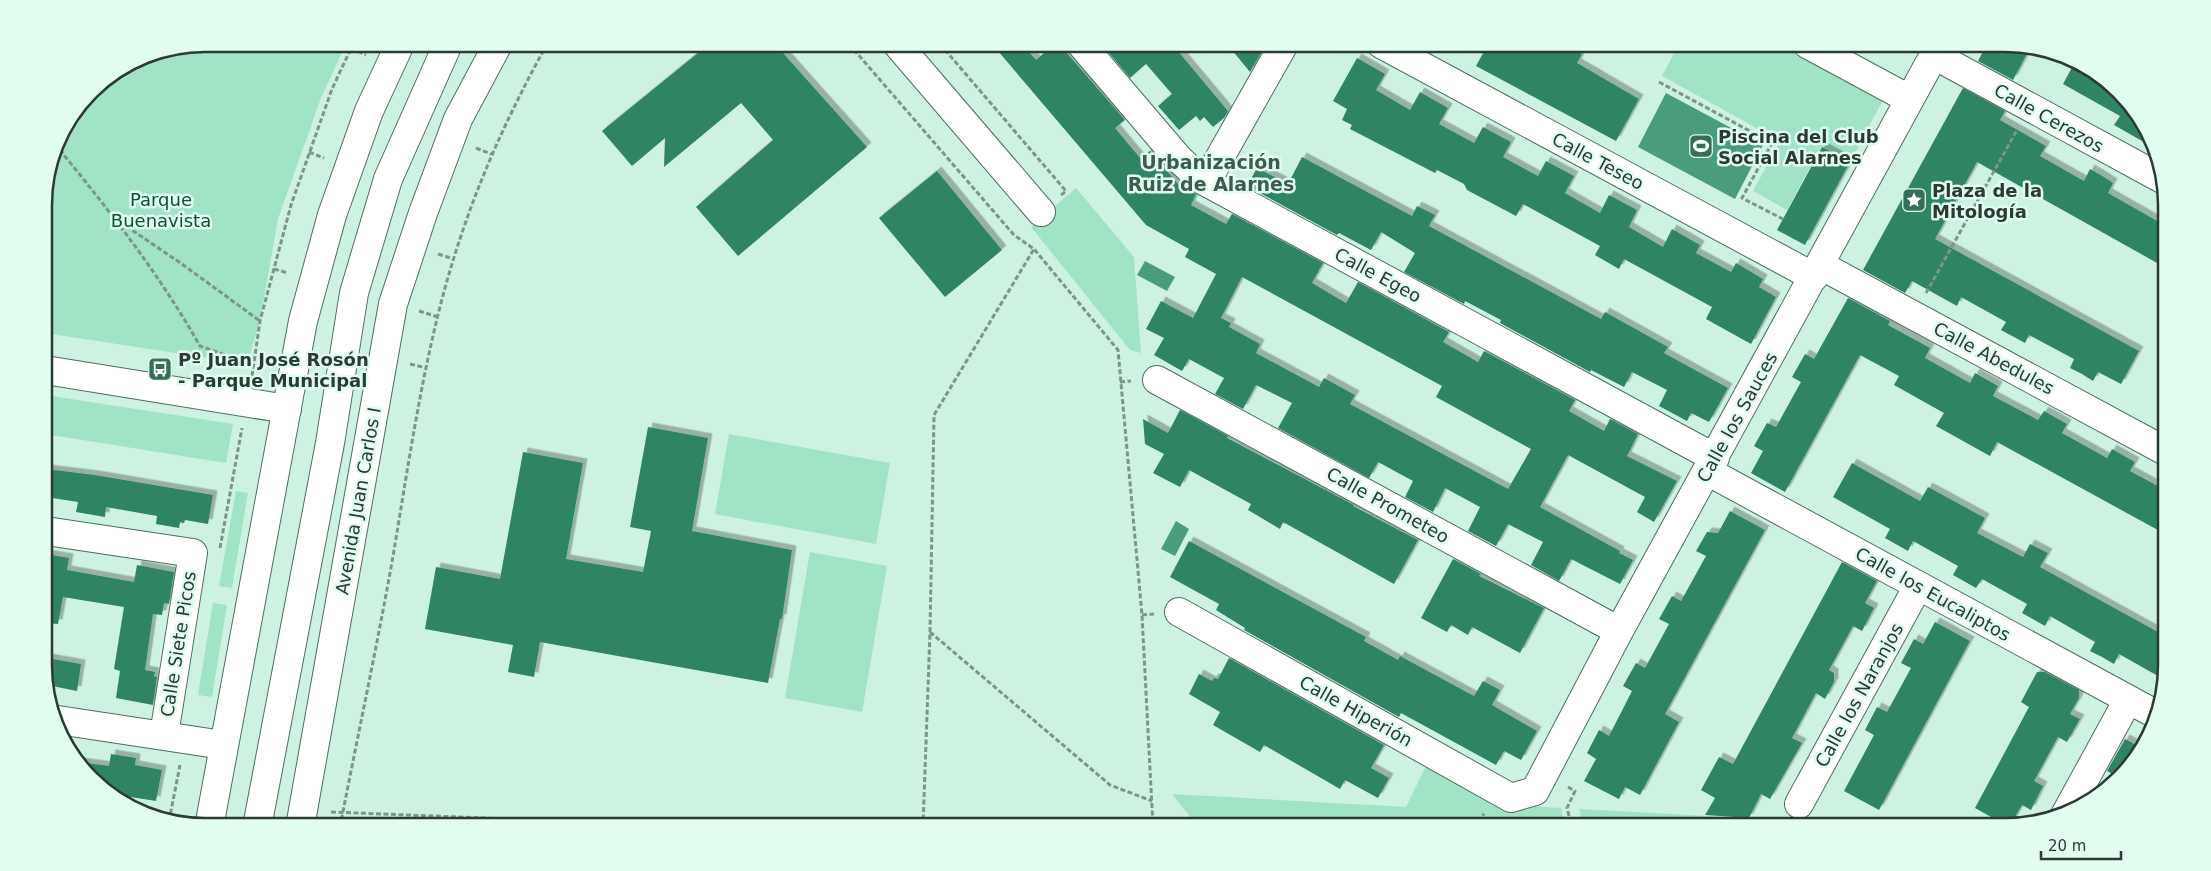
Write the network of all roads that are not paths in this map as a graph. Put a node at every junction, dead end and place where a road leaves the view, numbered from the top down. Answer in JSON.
{"nodes":[{"id":1,"x":396,"y":52,"type":"edge"},
{"id":2,"x":444,"y":52,"type":"edge"},
{"id":3,"x":494,"y":52,"type":"edge"},
{"id":4,"x":904,"y":52,"type":"edge"},
{"id":5,"x":1088,"y":52,"type":"edge"},
{"id":6,"x":1279,"y":52,"type":"edge"},
{"id":7,"x":1396,"y":52,"type":"edge"},
{"id":8,"x":1822,"y":52,"type":"edge"},
{"id":9,"x":1935,"y":52,"type":"edge"},
{"id":10,"x":1942,"y":52,"type":"edge"},
{"id":11,"x":1909,"y":99,"type":"junction"},
{"id":12,"x":2155,"y":175,"type":"edge"},
{"id":13,"x":1206,"y":182,"type":"junction"},
{"id":14,"x":1041,"y":212,"type":"dead end"},
{"id":15,"x":1817,"y":271,"type":"junction"},
{"id":16,"x":53,"y":371,"type":"edge"},
{"id":17,"x":1157,"y":380,"type":"dead end"},
{"id":18,"x":287,"y":409,"type":"junction"},
{"id":19,"x":2158,"y":447,"type":"edge"},
{"id":20,"x":1711,"y":464,"type":"junction"},
{"id":21,"x":52,"y":532,"type":"edge"},
{"id":22,"x":1918,"y":586,"type":"junction"},
{"id":23,"x":1179,"y":612,"type":"dead end"},
{"id":24,"x":1619,"y":631,"type":"junction"},
{"id":25,"x":2128,"y":700,"type":"junction"},
{"id":26,"x":2151,"y":712,"type":"edge"},
{"id":27,"x":63,"y":721,"type":"edge"},
{"id":28,"x":164,"y":735,"type":"junction"},
{"id":29,"x":223,"y":745,"type":"junction"},
{"id":30,"x":1534,"y":791,"type":"joint"},
{"id":31,"x":2071,"y":803,"type":"edge"},
{"id":32,"x":1799,"y":804,"type":"dead end"},
{"id":33,"x":211,"y":818,"type":"edge"},
{"id":34,"x":259,"y":818,"type":"edge"},
{"id":35,"x":302,"y":818,"type":"edge"}],
"edges":[{"from":1,"to":18,"type":"street"},
{"from":2,"to":34,"type":"street"},
{"from":3,"to":35,"type":"street","name":"Avenida Juan Carlos I"},
{"from":4,"to":14,"type":"street"},
{"from":5,"to":13,"type":"street","name":"Calle Egeo"},
{"from":6,"to":13,"type":"street"},
{"from":7,"to":15,"type":"street","name":"Calle Teseo"},
{"from":8,"to":11,"type":"street"},
{"from":9,"to":11,"type":"street","name":"Calle los Sauces"},
{"from":10,"to":12,"type":"street","name":"Calle Cerezos"},
{"from":11,"to":15,"type":"street","name":"Calle los Sauces"},
{"from":13,"to":20,"type":"street","name":"Calle Egeo"},
{"from":15,"to":19,"type":"street","name":"Calle Abedules"},
{"from":15,"to":20,"type":"street","name":"Calle los Sauces"},
{"from":16,"to":18,"type":"street"},
{"from":17,"to":24,"type":"street","name":"Calle Prometeo"},
{"from":18,"to":29,"type":"street"},
{"from":20,"to":22,"type":"street","name":"Calle los Eucaliptos"},
{"from":20,"to":24,"type":"street","name":"Calle los Sauces"},
{"from":21,"to":28,"type":"street","name":"Calle Siete Picos"},
{"from":22,"to":25,"type":"street","name":"Calle los Eucaliptos"},
{"from":22,"to":32,"type":"street","name":"Calle los Naranjos"},
{"from":23,"to":30,"type":"street","name":"Calle Hiperión"},
{"from":24,"to":30,"type":"street","name":"Calle los Sauces"},
{"from":25,"to":26,"type":"street","name":"Calle los Eucaliptos"},
{"from":25,"to":31,"type":"street"},
{"from":27,"to":28,"type":"street"},
{"from":28,"to":29,"type":"street"},
{"from":29,"to":33,"type":"street"}]}
